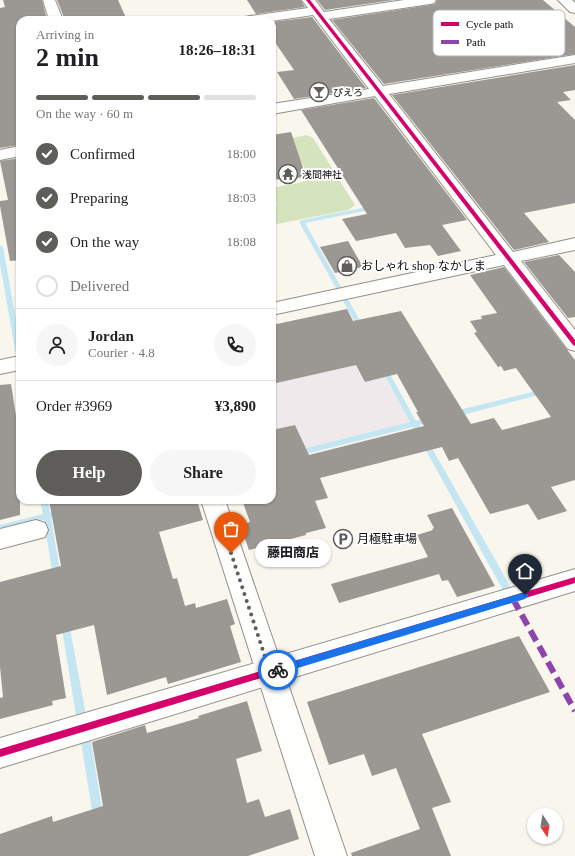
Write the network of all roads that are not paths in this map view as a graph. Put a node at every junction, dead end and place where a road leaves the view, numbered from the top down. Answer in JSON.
{"nodes":[{"id":1,"x":49,"y":0,"type":"edge"},
{"id":2,"x":430,"y":0,"type":"edge"},
{"id":3,"x":315,"y":9,"type":"edge"},
{"id":4,"x":55,"y":16,"type":"edge"},
{"id":5,"x":274,"y":16,"type":"edge"},
{"id":6,"x":575,"y":59,"type":"edge"},
{"id":7,"x":379,"y":92,"type":"junction"},
{"id":8,"x":276,"y":108,"type":"edge"},
{"id":9,"x":16,"y":152,"type":"edge"},
{"id":10,"x":0,"y":154,"type":"edge"},
{"id":11,"x":575,"y":244,"type":"edge"},
{"id":12,"x":508,"y":258,"type":"junction"},
{"id":13,"x":276,"y":308,"type":"edge"},
{"id":14,"x":575,"y":344,"type":"edge"},
{"id":15,"x":16,"y":364,"type":"edge"},
{"id":16,"x":0,"y":367,"type":"edge"},
{"id":17,"x":215,"y":504,"type":"edge"},
{"id":18,"x":36,"y":530,"type":"dead end"},
{"id":19,"x":0,"y":539,"type":"edge"},
{"id":20,"x":575,"y":580,"type":"edge"},
{"id":21,"x":270,"y":672,"type":"junction"},
{"id":22,"x":0,"y":753,"type":"edge"},
{"id":23,"x":331,"y":856,"type":"edge"}],
"edges":[{"from":1,"to":4,"type":"street"},
{"from":2,"to":3,"type":"street"},
{"from":3,"to":5,"type":"street"},
{"from":3,"to":7,"type":"street"},
{"from":6,"to":7,"type":"street"},
{"from":7,"to":8,"type":"street"},
{"from":7,"to":12,"type":"street"},
{"from":9,"to":10,"type":"street"},
{"from":11,"to":12,"type":"street"},
{"from":12,"to":13,"type":"street"},
{"from":12,"to":14,"type":"street"},
{"from":15,"to":16,"type":"street"},
{"from":17,"to":21,"type":"street"},
{"from":18,"to":19,"type":"street"},
{"from":20,"to":21,"type":"street"},
{"from":21,"to":22,"type":"street"},
{"from":21,"to":23,"type":"street"}]}
